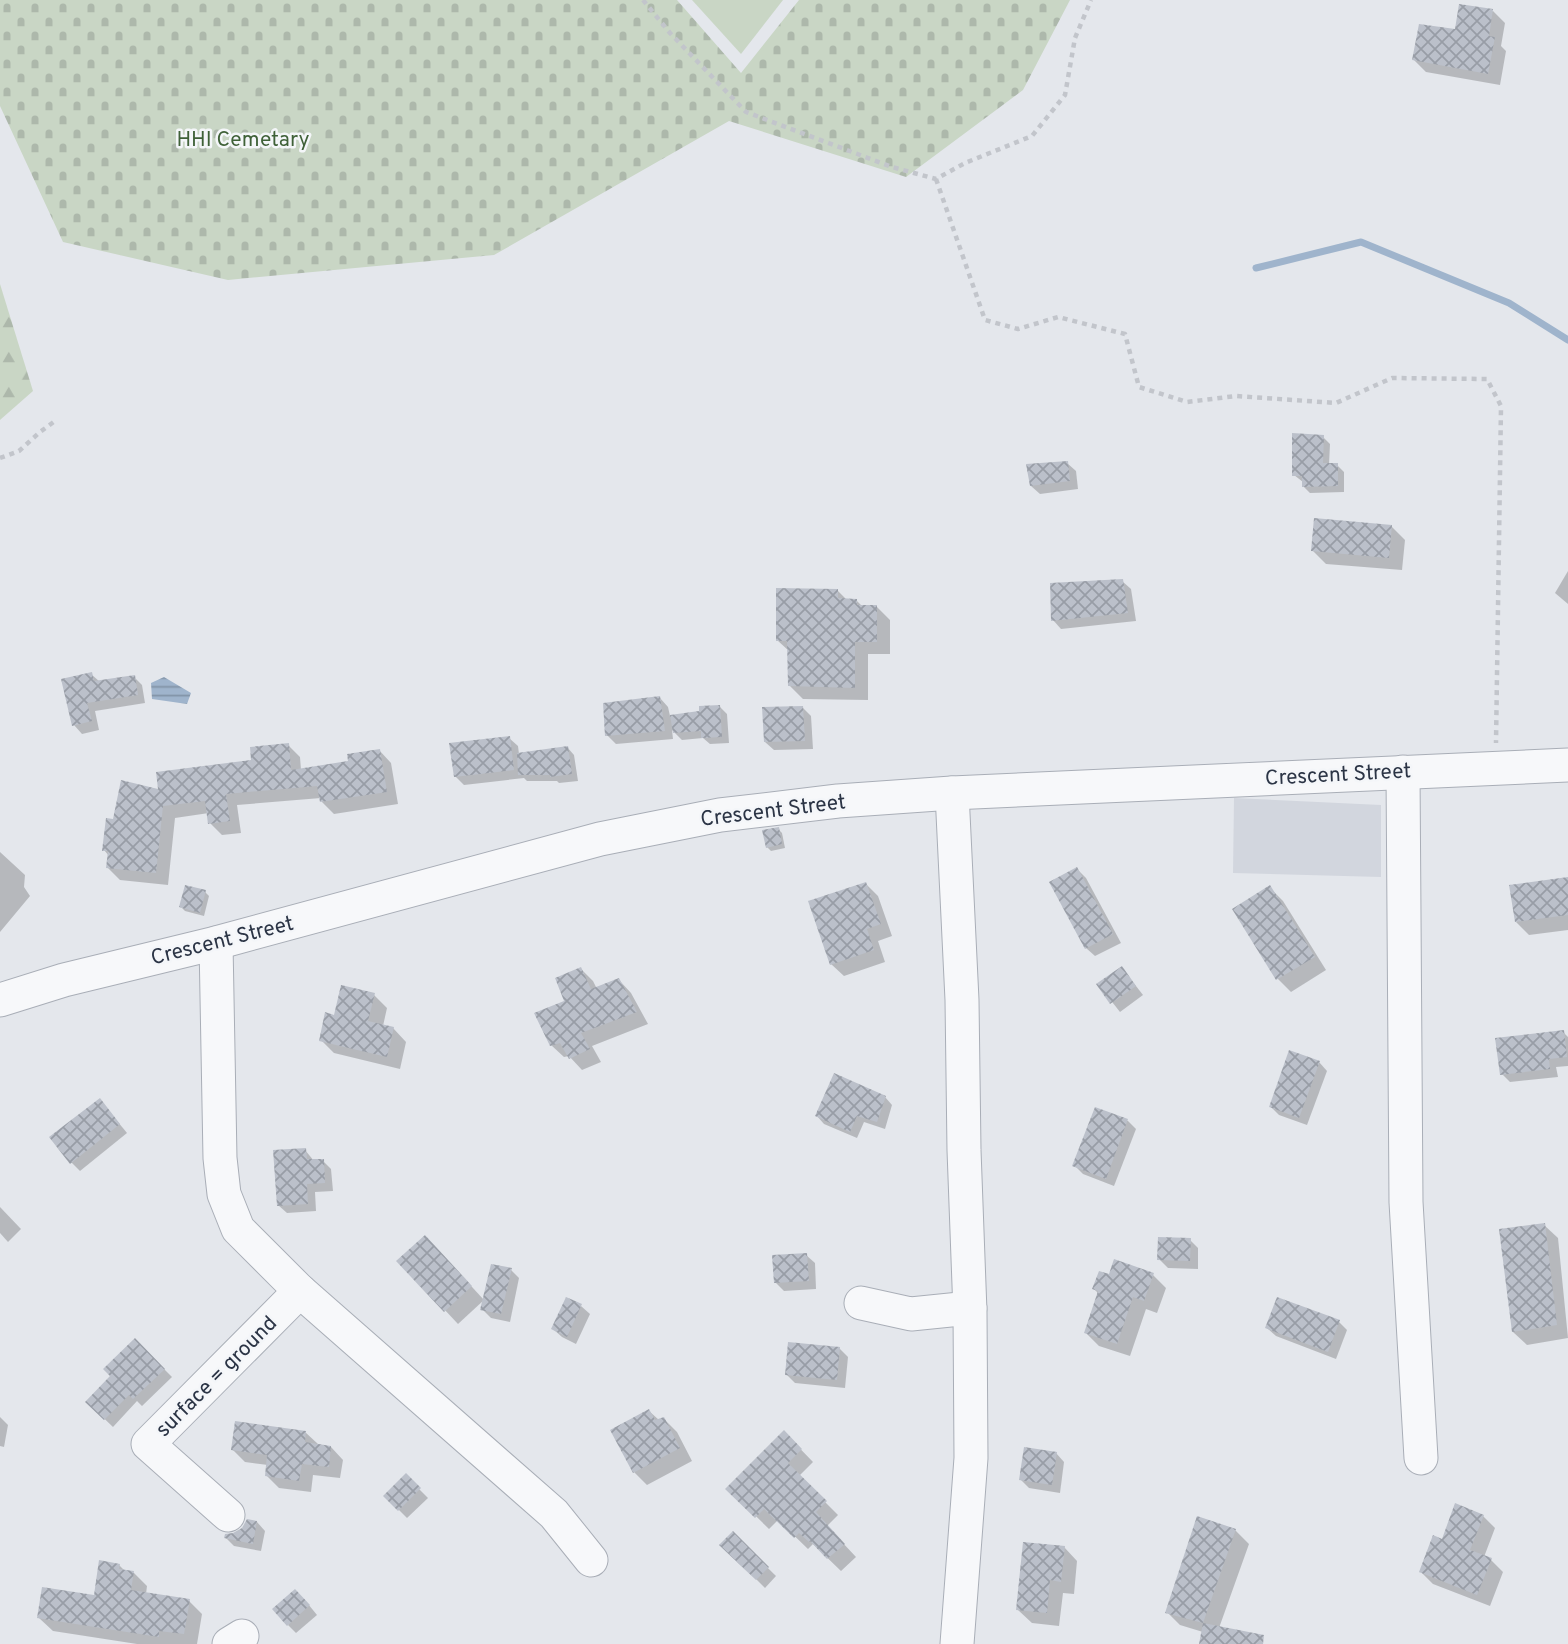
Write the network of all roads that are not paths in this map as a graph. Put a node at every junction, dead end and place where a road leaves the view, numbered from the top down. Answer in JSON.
{"nodes":[{"id":1,"x":1568,"y":765,"type":"edge"},
{"id":2,"x":1403,"y":772,"type":"junction"},
{"id":3,"x":952,"y":793,"type":"junction"},
{"id":4,"x":216,"y":943,"type":"junction"},
{"id":5,"x":0,"y":1000,"type":"edge"},
{"id":6,"x":300,"y":1291,"type":"junction"},
{"id":7,"x":861,"y":1303,"type":"dead end"},
{"id":8,"x":970,"y":1308,"type":"junction"},
{"id":9,"x":1421,"y":1458,"type":"dead end"},
{"id":10,"x":228,"y":1515,"type":"dead end"},
{"id":11,"x":591,"y":1560,"type":"dead end"},
{"id":12,"x":957,"y":1644,"type":"edge"}],
"edges":[{"from":1,"to":2,"type":"street","name":"Crescent Street"},
{"from":2,"to":3,"type":"street","name":"Crescent Street"},
{"from":2,"to":9,"type":"street"},
{"from":3,"to":4,"type":"street","name":"Crescent Street"},
{"from":3,"to":8,"type":"street"},
{"from":4,"to":5,"type":"street","name":"Crescent Street"},
{"from":4,"to":6,"type":"street"},
{"from":6,"to":10,"type":"street","name":"surface = ground"},
{"from":6,"to":11,"type":"street"},
{"from":7,"to":8,"type":"street"},
{"from":8,"to":12,"type":"street"}]}
